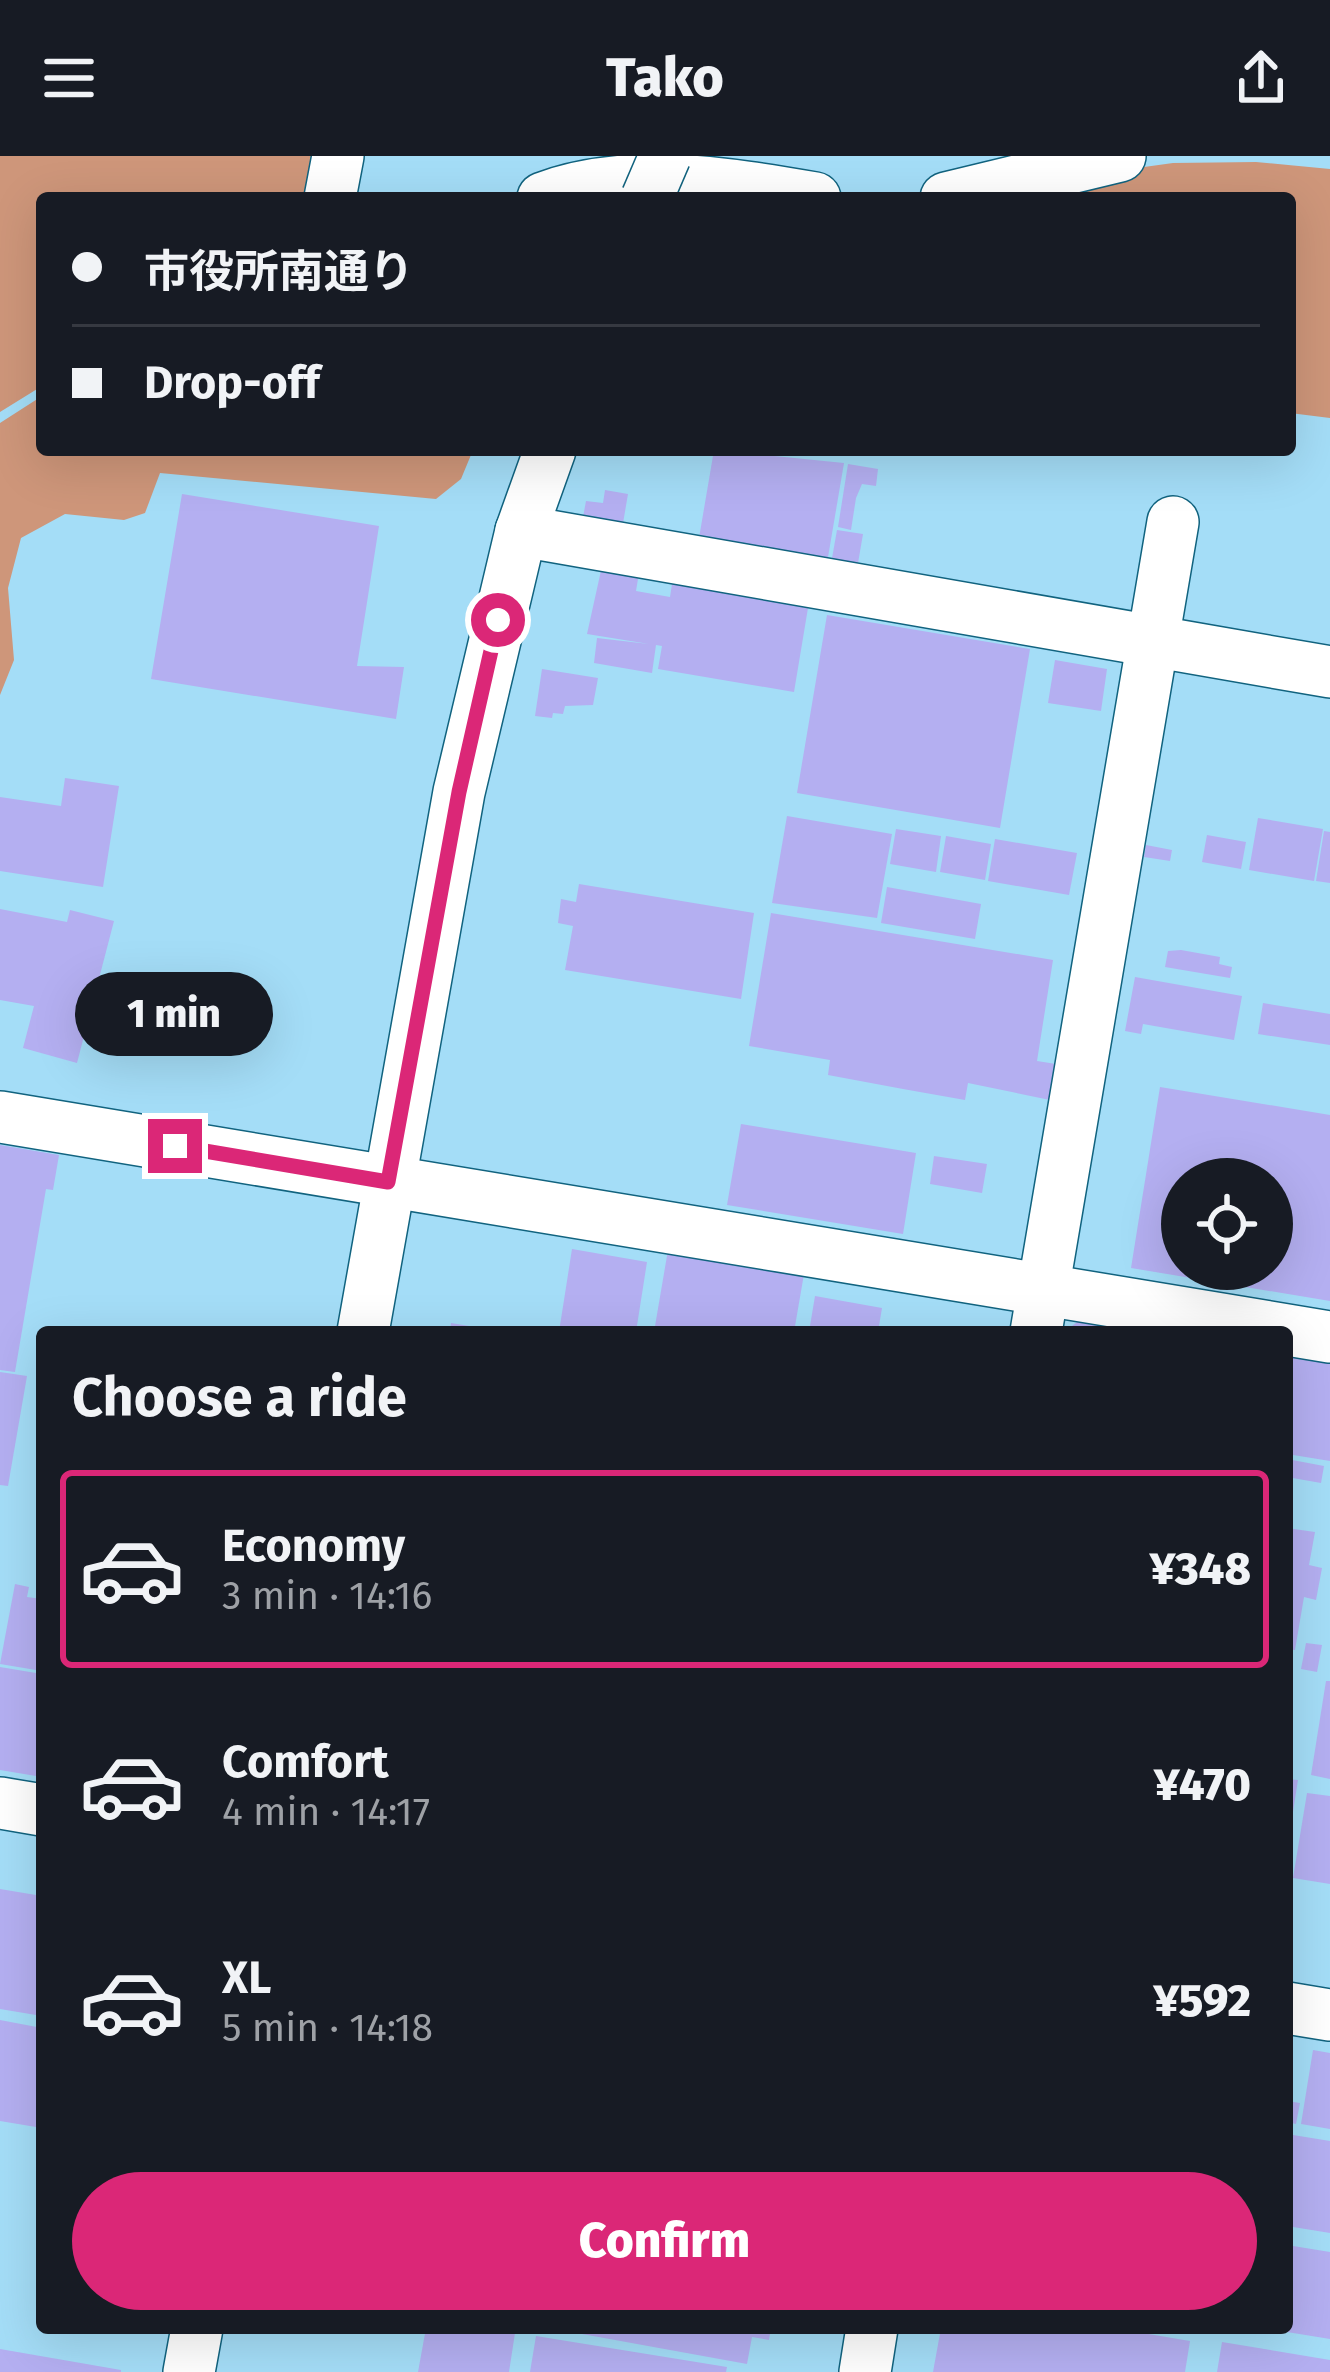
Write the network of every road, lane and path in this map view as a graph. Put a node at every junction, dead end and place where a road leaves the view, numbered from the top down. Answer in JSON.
{"nodes":[{"id":1,"x":338,"y":156,"type":"edge"},
{"id":2,"x":664,"y":156,"type":"edge"},
{"id":3,"x":1120,"y":156,"type":"edge"},
{"id":4,"x":330,"y":192,"type":"edge"},
{"id":5,"x":558,"y":192,"type":"edge"},
{"id":6,"x":649,"y":192,"type":"edge"},
{"id":7,"x":779,"y":192,"type":"edge"},
{"id":8,"x":971,"y":192,"type":"edge"},
{"id":9,"x":548,"y":456,"type":"edge"},
{"id":10,"x":1173,"y":522,"type":"dead end"},
{"id":11,"x":521,"y":531,"type":"junction"},
{"id":12,"x":1153,"y":639,"type":"junction"},
{"id":13,"x":1330,"y":672,"type":"edge"},
{"id":14,"x":0,"y":1117,"type":"edge"},
{"id":15,"x":388,"y":1182,"type":"junction"},
{"id":16,"x":1039,"y":1311,"type":"edge"},
{"id":17,"x":364,"y":1326,"type":"edge"},
{"id":18,"x":1207,"y":1326,"type":"edge"},
{"id":19,"x":1293,"y":1334,"type":"edge"},
{"id":20,"x":1330,"y":1337,"type":"edge"},
{"id":21,"x":0,"y":1803,"type":"edge"},
{"id":22,"x":36,"y":1809,"type":"edge"},
{"id":23,"x":1293,"y":2009,"type":"edge"},
{"id":24,"x":1330,"y":2015,"type":"edge"},
{"id":25,"x":196,"y":2334,"type":"edge"},
{"id":26,"x":871,"y":2334,"type":"edge"},
{"id":27,"x":189,"y":2372,"type":"edge"},
{"id":28,"x":865,"y":2372,"type":"edge"}],
"edges":[{"from":1,"to":4,"type":"street"},
{"from":2,"to":6,"type":"street","bridge":true},
{"from":3,"to":8,"type":"street"},
{"from":5,"to":7,"type":"street"},
{"from":9,"to":11,"type":"street"},
{"from":10,"to":12,"type":"street"},
{"from":11,"to":12,"type":"street"},
{"from":11,"to":15,"type":"street"},
{"from":12,"to":13,"type":"street"},
{"from":12,"to":16,"type":"street"},
{"from":14,"to":15,"type":"street"},
{"from":15,"to":16,"type":"street"},
{"from":15,"to":17,"type":"street"},
{"from":16,"to":18,"type":"street"},
{"from":19,"to":20,"type":"street"},
{"from":21,"to":22,"type":"street"},
{"from":23,"to":24,"type":"street"},
{"from":25,"to":27,"type":"street"},
{"from":26,"to":28,"type":"street"}]}
